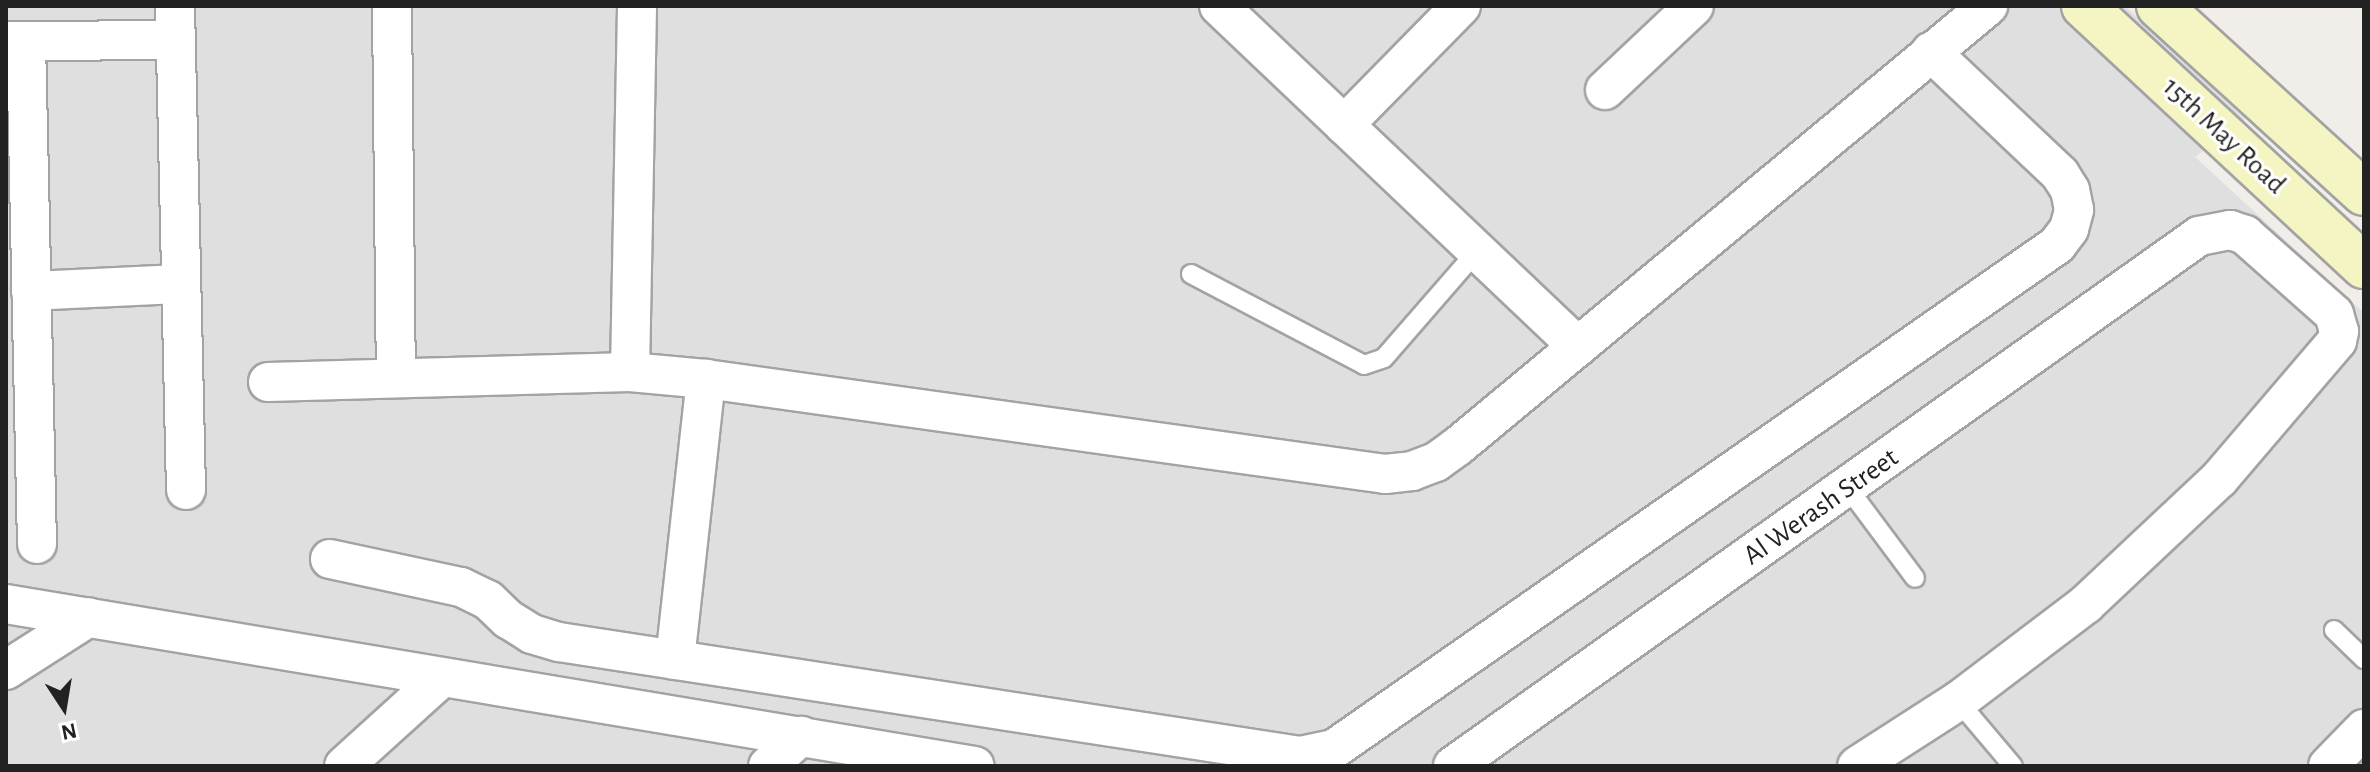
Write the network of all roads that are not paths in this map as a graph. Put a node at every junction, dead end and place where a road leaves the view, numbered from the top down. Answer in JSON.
{"nodes":[{"id":1,"x":392,"y":6,"type":"edge"},
{"id":2,"x":637,"y":6,"type":"edge"},
{"id":3,"x":1219,"y":6,"type":"edge"},
{"id":4,"x":1461,"y":6,"type":"edge"},
{"id":5,"x":1694,"y":6,"type":"edge"},
{"id":6,"x":1988,"y":6,"type":"edge"},
{"id":7,"x":2084,"y":6,"type":"edge"},
{"id":8,"x":2159,"y":6,"type":"edge"},
{"id":9,"x":176,"y":23,"type":"edge"},
{"id":10,"x":16,"y":41,"type":"edge"},
{"id":11,"x":1931,"y":52,"type":"junction"},
{"id":12,"x":1605,"y":90,"type":"dead end"},
{"id":13,"x":1344,"y":125,"type":"junction"},
{"id":14,"x":17,"y":154,"type":"edge"},
{"id":15,"x":2364,"y":193,"type":"edge"},
{"id":16,"x":1477,"y":251,"type":"junction"},
{"id":17,"x":2364,"y":266,"type":"edge"},
{"id":18,"x":1191,"y":274,"type":"dead end"},
{"id":19,"x":181,"y":284,"type":"junction"},
{"id":20,"x":31,"y":291,"type":"junction"},
{"id":21,"x":1578,"y":347,"type":"junction"},
{"id":22,"x":20,"y":368,"type":"edge"},
{"id":23,"x":630,"y":372,"type":"junction"},
{"id":24,"x":396,"y":378,"type":"junction"},
{"id":25,"x":706,"y":379,"type":"junction"},
{"id":26,"x":268,"y":382,"type":"dead end"},
{"id":27,"x":1848,"y":488,"type":"junction"},
{"id":28,"x":186,"y":490,"type":"dead end"},
{"id":29,"x":37,"y":544,"type":"dead end"},
{"id":30,"x":330,"y":559,"type":"dead end"},
{"id":31,"x":1915,"y":578,"type":"dead end"},
{"id":32,"x":6,"y":604,"type":"edge"},
{"id":33,"x":89,"y":617,"type":"junction"},
{"id":34,"x":2334,"y":630,"type":"dead end"},
{"id":35,"x":2364,"y":659,"type":"edge"},
{"id":36,"x":675,"y":660,"type":"junction"},
{"id":37,"x":6,"y":670,"type":"edge"},
{"id":38,"x":442,"y":677,"type":"junction"},
{"id":39,"x":1958,"y":701,"type":"junction"},
{"id":40,"x":2364,"y":729,"type":"edge"},
{"id":41,"x":801,"y":736,"type":"junction"},
{"id":42,"x":344,"y":766,"type":"edge"},
{"id":43,"x":768,"y":766,"type":"edge"},
{"id":44,"x":975,"y":766,"type":"edge"},
{"id":45,"x":1453,"y":766,"type":"edge"},
{"id":46,"x":1857,"y":766,"type":"edge"},
{"id":47,"x":2013,"y":766,"type":"edge"},
{"id":48,"x":2328,"y":766,"type":"edge"}],
"edges":[{"from":1,"to":24,"type":"street"},
{"from":2,"to":23,"type":"street"},
{"from":3,"to":13,"type":"street"},
{"from":4,"to":13,"type":"street"},
{"from":5,"to":12,"type":"street"},
{"from":6,"to":11,"type":"street"},
{"from":7,"to":17,"type":"main road","name":"15th May Road"},
{"from":8,"to":15,"type":"main road","name":"15th May Road"},
{"from":9,"to":10,"type":"street"},
{"from":9,"to":19,"type":"street"},
{"from":10,"to":14,"type":"street"},
{"from":11,"to":21,"type":"street"},
{"from":11,"to":36,"type":"street"},
{"from":13,"to":16,"type":"street"},
{"from":14,"to":20,"type":"street"},
{"from":16,"to":18,"type":"lane"},
{"from":16,"to":21,"type":"street"},
{"from":19,"to":20,"type":"street"},
{"from":19,"to":28,"type":"street"},
{"from":20,"to":22,"type":"street"},
{"from":21,"to":25,"type":"street"},
{"from":22,"to":29,"type":"street"},
{"from":23,"to":24,"type":"street"},
{"from":23,"to":25,"type":"street"},
{"from":24,"to":26,"type":"street"},
{"from":25,"to":36,"type":"street"},
{"from":27,"to":31,"type":"lane"},
{"from":27,"to":39,"type":"street","name":"Al Werash Street"},
{"from":27,"to":45,"type":"street","name":"Al Werash Street"},
{"from":30,"to":36,"type":"street"},
{"from":32,"to":33,"type":"street"},
{"from":33,"to":37,"type":"street"},
{"from":33,"to":38,"type":"street"},
{"from":34,"to":35,"type":"lane"},
{"from":38,"to":41,"type":"street"},
{"from":38,"to":42,"type":"street"},
{"from":39,"to":46,"type":"street","name":"Al Werash Street"},
{"from":39,"to":47,"type":"lane"},
{"from":40,"to":48,"type":"street"},
{"from":41,"to":43,"type":"street"},
{"from":41,"to":44,"type":"street"}]}
